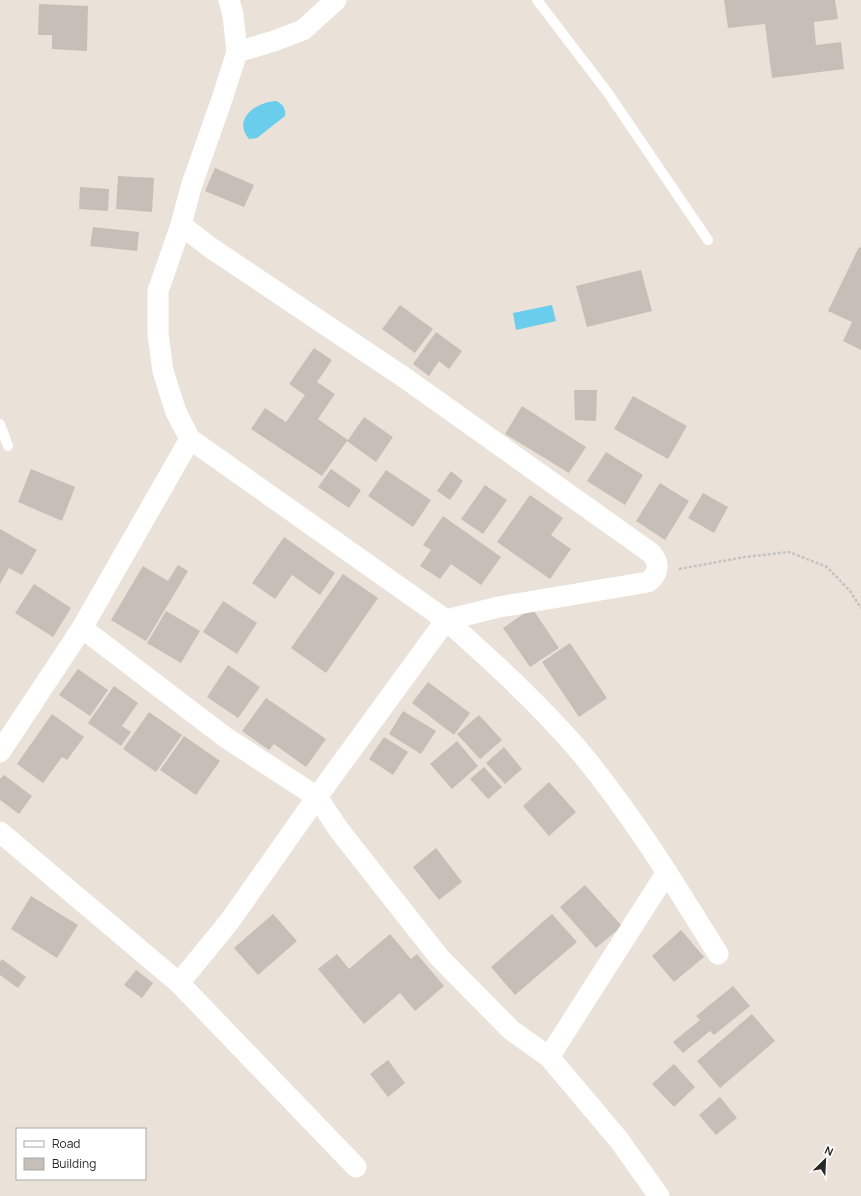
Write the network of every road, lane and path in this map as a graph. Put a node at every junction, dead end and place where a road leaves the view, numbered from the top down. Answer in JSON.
{"nodes":[{"id":1,"x":229,"y":0,"type":"edge"},
{"id":2,"x":335,"y":0,"type":"edge"},
{"id":3,"x":345,"y":0,"type":"edge"},
{"id":4,"x":537,"y":0,"type":"edge"},
{"id":5,"x":236,"y":52,"type":"junction"},
{"id":6,"x":181,"y":225,"type":"junction"},
{"id":7,"x":708,"y":240,"type":"dead end"},
{"id":8,"x":0,"y":424,"type":"edge"},
{"id":9,"x":190,"y":439,"type":"junction"},
{"id":10,"x":8,"y":446,"type":"dead end"},
{"id":11,"x":656,"y":573,"type":"junction"},
{"id":12,"x":861,"y":608,"type":"edge"},
{"id":13,"x":446,"y":620,"type":"junction"},
{"id":14,"x":82,"y":628,"type":"junction"},
{"id":15,"x":0,"y":752,"type":"edge"},
{"id":16,"x":317,"y":797,"type":"junction"},
{"id":17,"x":0,"y":832,"type":"edge"},
{"id":18,"x":668,"y":872,"type":"junction"},
{"id":19,"x":718,"y":954,"type":"dead end"},
{"id":20,"x":179,"y":983,"type":"junction"},
{"id":21,"x":549,"y":1057,"type":"junction"},
{"id":22,"x":356,"y":1167,"type":"dead end"},
{"id":23,"x":659,"y":1196,"type":"edge"}],
"edges":[{"from":1,"to":5,"type":"street"},
{"from":2,"to":3,"type":"street"},
{"from":2,"to":5,"type":"street"},
{"from":4,"to":7,"type":"lane"},
{"from":5,"to":6,"type":"street"},
{"from":6,"to":9,"type":"street"},
{"from":6,"to":11,"type":"street"},
{"from":8,"to":10,"type":"lane"},
{"from":9,"to":13,"type":"street"},
{"from":9,"to":14,"type":"street"},
{"from":11,"to":12,"type":"path"},
{"from":11,"to":13,"type":"street"},
{"from":13,"to":16,"type":"street"},
{"from":13,"to":18,"type":"street"},
{"from":14,"to":15,"type":"street"},
{"from":14,"to":16,"type":"street"},
{"from":16,"to":20,"type":"street"},
{"from":16,"to":21,"type":"street"},
{"from":17,"to":20,"type":"street"},
{"from":18,"to":19,"type":"street"},
{"from":18,"to":21,"type":"street"},
{"from":20,"to":22,"type":"street"},
{"from":21,"to":23,"type":"street"}]}
